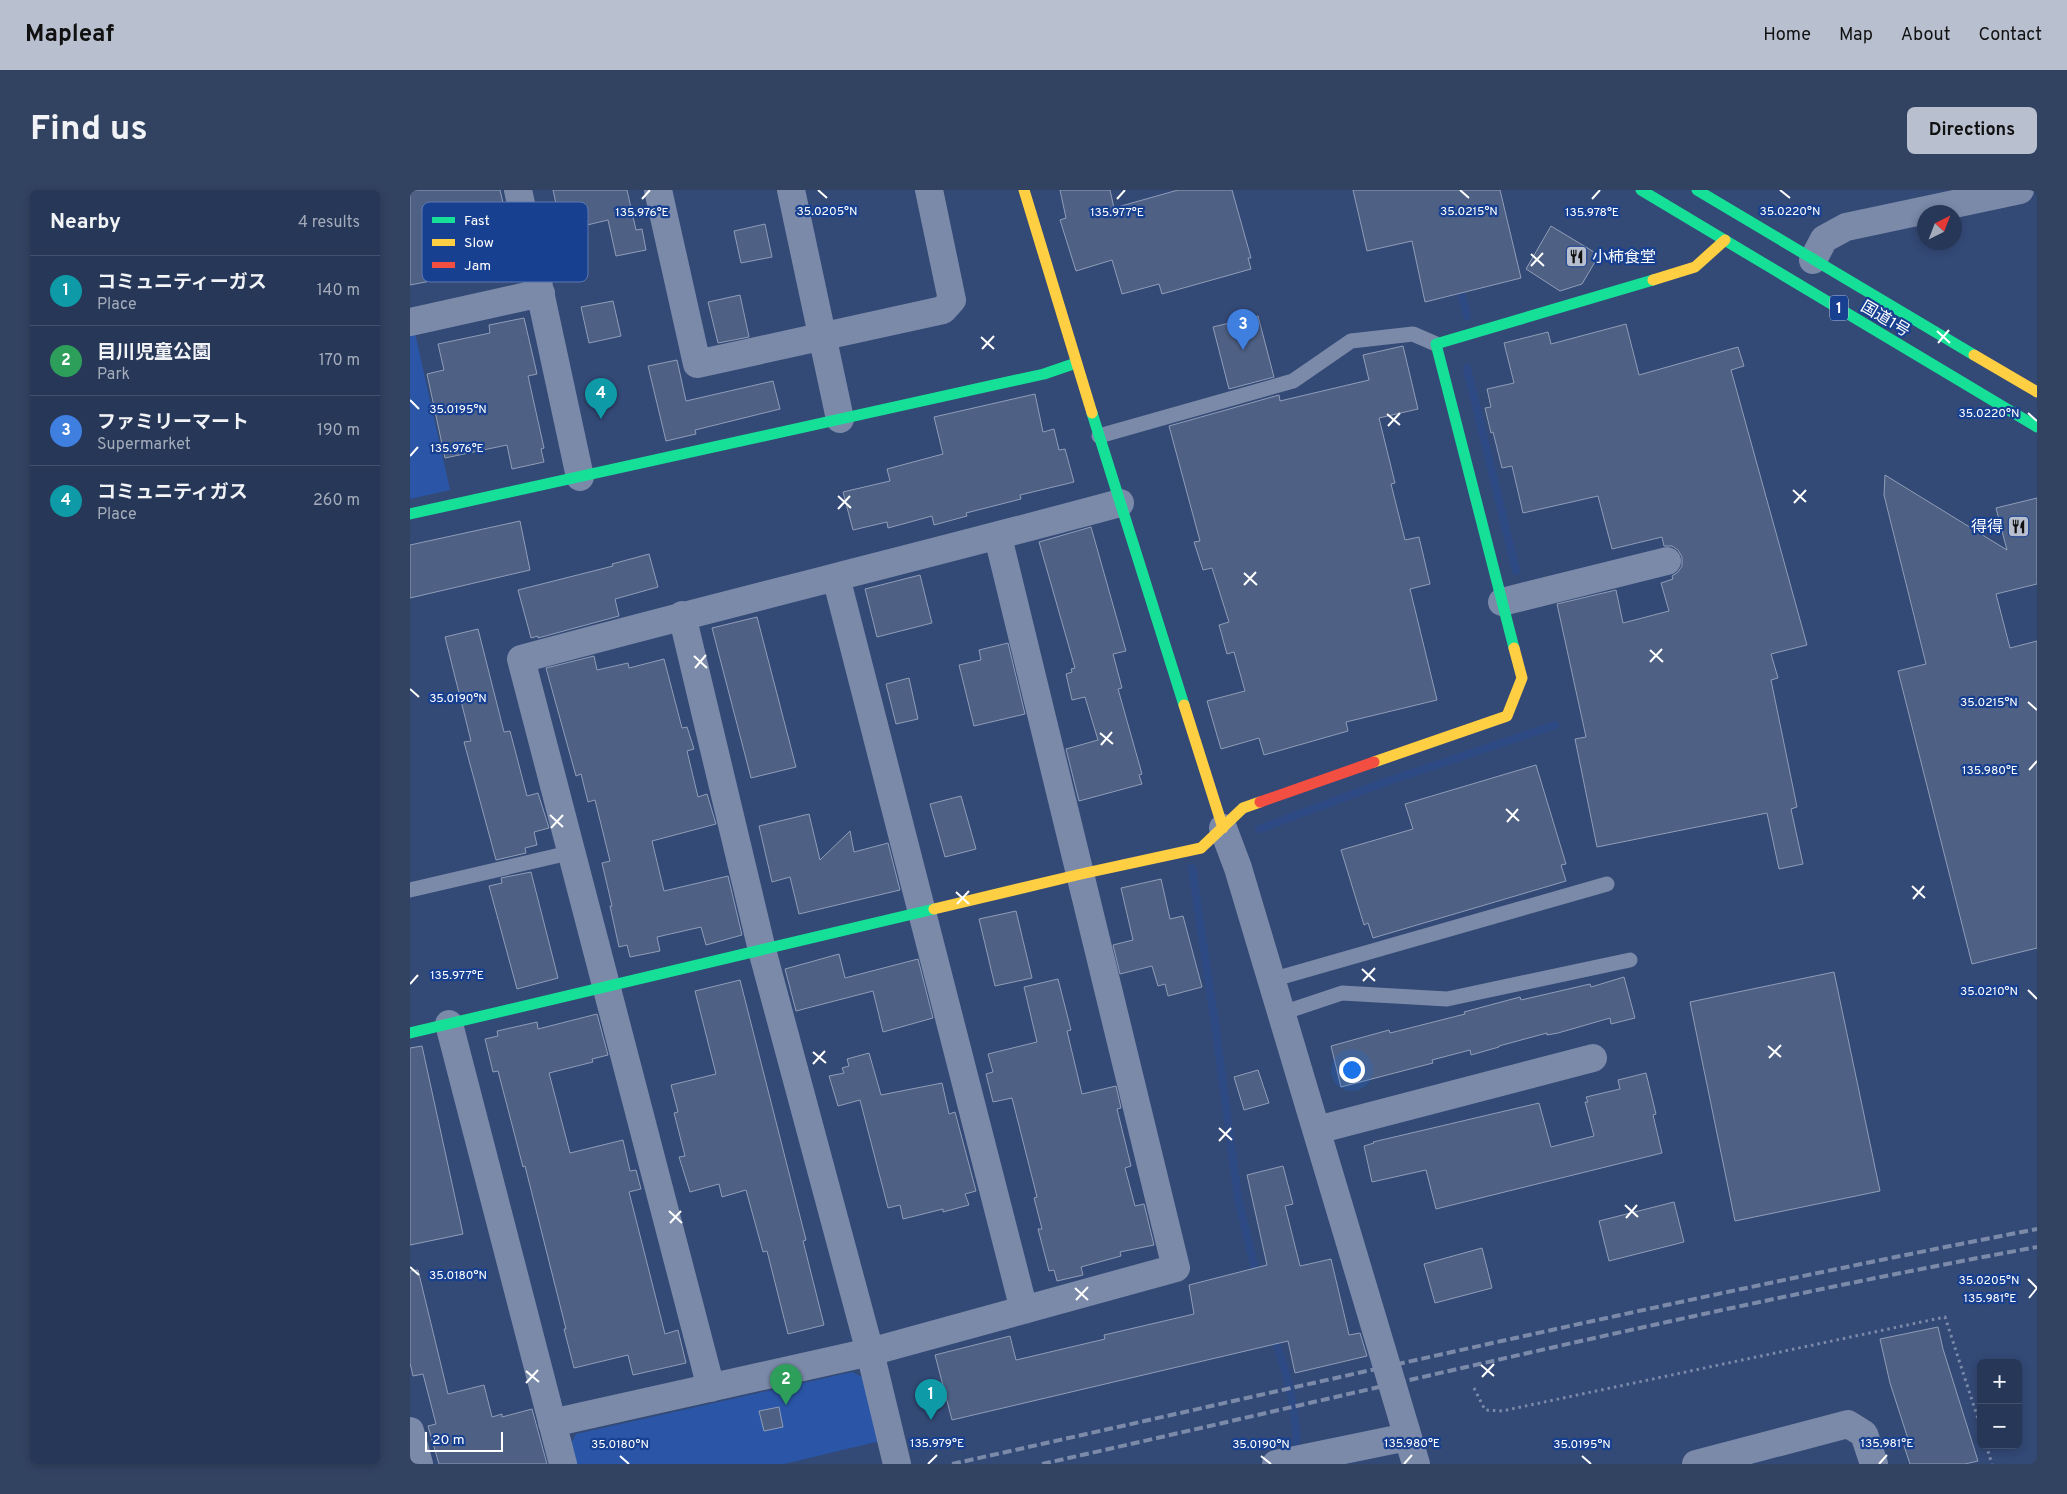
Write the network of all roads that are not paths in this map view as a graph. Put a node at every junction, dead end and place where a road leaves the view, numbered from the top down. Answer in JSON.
{"nodes":[{"id":1,"x":658,"y":190,"type":"edge"},
{"id":2,"x":791,"y":190,"type":"edge"},
{"id":3,"x":929,"y":190,"type":"edge"},
{"id":4,"x":1024,"y":190,"type":"edge"},
{"id":5,"x":1641,"y":190,"type":"edge"},
{"id":6,"x":1696,"y":190,"type":"edge"},
{"id":7,"x":2020,"y":190,"type":"edge"},
{"id":8,"x":1726,"y":240,"type":"junction"},
{"id":9,"x":1812,"y":260,"type":"junction"},
{"id":10,"x":539,"y":282,"type":"edge"},
{"id":11,"x":541,"y":293,"type":"junction"},
{"id":12,"x":410,"y":322,"type":"edge"},
{"id":13,"x":823,"y":336,"type":"junction"},
{"id":14,"x":1436,"y":344,"type":"junction"},
{"id":15,"x":1076,"y":363,"type":"junction"},
{"id":16,"x":2037,"y":392,"type":"edge"},
{"id":17,"x":840,"y":419,"type":"junction"},
{"id":18,"x":2037,"y":427,"type":"edge"},
{"id":19,"x":1099,"y":436,"type":"junction"},
{"id":20,"x":580,"y":476,"type":"junction"},
{"id":21,"x":1120,"y":503,"type":"junction"},
{"id":22,"x":410,"y":514,"type":"edge"},
{"id":23,"x":998,"y":537,"type":"junction"},
{"id":24,"x":1667,"y":561,"type":"dead end"},
{"id":25,"x":836,"y":577,"type":"junction"},
{"id":26,"x":1502,"y":602,"type":"junction"},
{"id":27,"x":682,"y":615,"type":"junction"},
{"id":28,"x":1223,"y":828,"type":"junction"},
{"id":29,"x":573,"y":852,"type":"junction"},
{"id":30,"x":1081,"y":874,"type":"junction"},
{"id":31,"x":1607,"y":884,"type":"dead end"},
{"id":32,"x":410,"y":890,"type":"edge"},
{"id":33,"x":921,"y":913,"type":"junction"},
{"id":34,"x":762,"y":950,"type":"junction"},
{"id":35,"x":1630,"y":960,"type":"dead end"},
{"id":36,"x":1272,"y":980,"type":"junction"},
{"id":37,"x":607,"y":988,"type":"junction"},
{"id":38,"x":1282,"y":1013,"type":"junction"},
{"id":39,"x":450,"y":1024,"type":"junction"},
{"id":40,"x":410,"y":1033,"type":"edge"},
{"id":41,"x":1593,"y":1058,"type":"dead end"},
{"id":42,"x":1317,"y":1130,"type":"junction"},
{"id":43,"x":1024,"y":1310,"type":"junction"},
{"id":44,"x":870,"y":1352,"type":"junction"},
{"id":45,"x":711,"y":1388,"type":"junction"},
{"id":46,"x":552,"y":1423,"type":"junction"},
{"id":47,"x":410,"y":1431,"type":"edge"},
{"id":48,"x":1407,"y":1437,"type":"junction"},
{"id":49,"x":419,"y":1464,"type":"edge"},
{"id":50,"x":563,"y":1464,"type":"edge"},
{"id":51,"x":897,"y":1464,"type":"edge"},
{"id":52,"x":1276,"y":1464,"type":"edge"},
{"id":53,"x":1416,"y":1464,"type":"edge"},
{"id":54,"x":1696,"y":1464,"type":"edge"},
{"id":55,"x":1874,"y":1464,"type":"edge"}],
"edges":[{"from":1,"to":13,"type":"street"},
{"from":2,"to":13,"type":"street"},
{"from":3,"to":13,"type":"street"},
{"from":4,"to":15,"type":"main road"},
{"from":5,"to":8,"type":"main road","name":"国道1号","number":"1"},
{"from":6,"to":9,"type":"main road","name":"国道1号","number":"1"},
{"from":7,"to":9,"type":"street"},
{"from":8,"to":14,"type":"main road"},
{"from":8,"to":18,"type":"main road","name":"国道1号","number":"1"},
{"from":9,"to":16,"type":"main road","name":"国道1号","number":"1"},
{"from":10,"to":11,"type":"street"},
{"from":11,"to":12,"type":"street"},
{"from":11,"to":20,"type":"street"},
{"from":13,"to":17,"type":"street"},
{"from":14,"to":19,"type":"lane"},
{"from":14,"to":26,"type":"main road"},
{"from":15,"to":17,"type":"main road"},
{"from":15,"to":19,"type":"main road"},
{"from":17,"to":20,"type":"main road"},
{"from":19,"to":21,"type":"main road"},
{"from":20,"to":22,"type":"main road"},
{"from":21,"to":23,"type":"street"},
{"from":21,"to":28,"type":"main road"},
{"from":23,"to":25,"type":"street"},
{"from":23,"to":30,"type":"street"},
{"from":24,"to":26,"type":"street"},
{"from":25,"to":27,"type":"street"},
{"from":25,"to":33,"type":"street"},
{"from":26,"to":28,"type":"main road"},
{"from":27,"to":29,"type":"street"},
{"from":27,"to":34,"type":"street"},
{"from":28,"to":30,"type":"main road"},
{"from":28,"to":36,"type":"street"},
{"from":29,"to":32,"type":"lane"},
{"from":29,"to":37,"type":"street"},
{"from":30,"to":33,"type":"main road"},
{"from":30,"to":43,"type":"street"},
{"from":31,"to":36,"type":"lane"},
{"from":33,"to":34,"type":"main road"},
{"from":33,"to":43,"type":"street"},
{"from":34,"to":37,"type":"main road"},
{"from":34,"to":44,"type":"street"},
{"from":35,"to":38,"type":"lane"},
{"from":36,"to":38,"type":"street"},
{"from":37,"to":39,"type":"main road"},
{"from":37,"to":45,"type":"street"},
{"from":38,"to":42,"type":"street"},
{"from":39,"to":40,"type":"main road"},
{"from":39,"to":46,"type":"street"},
{"from":41,"to":42,"type":"street"},
{"from":42,"to":48,"type":"street"},
{"from":43,"to":44,"type":"street"},
{"from":44,"to":45,"type":"street"},
{"from":44,"to":51,"type":"street"},
{"from":45,"to":46,"type":"street"},
{"from":46,"to":50,"type":"street"},
{"from":47,"to":49,"type":"street"},
{"from":48,"to":52,"type":"street"},
{"from":48,"to":53,"type":"street"},
{"from":54,"to":55,"type":"street"}]}
